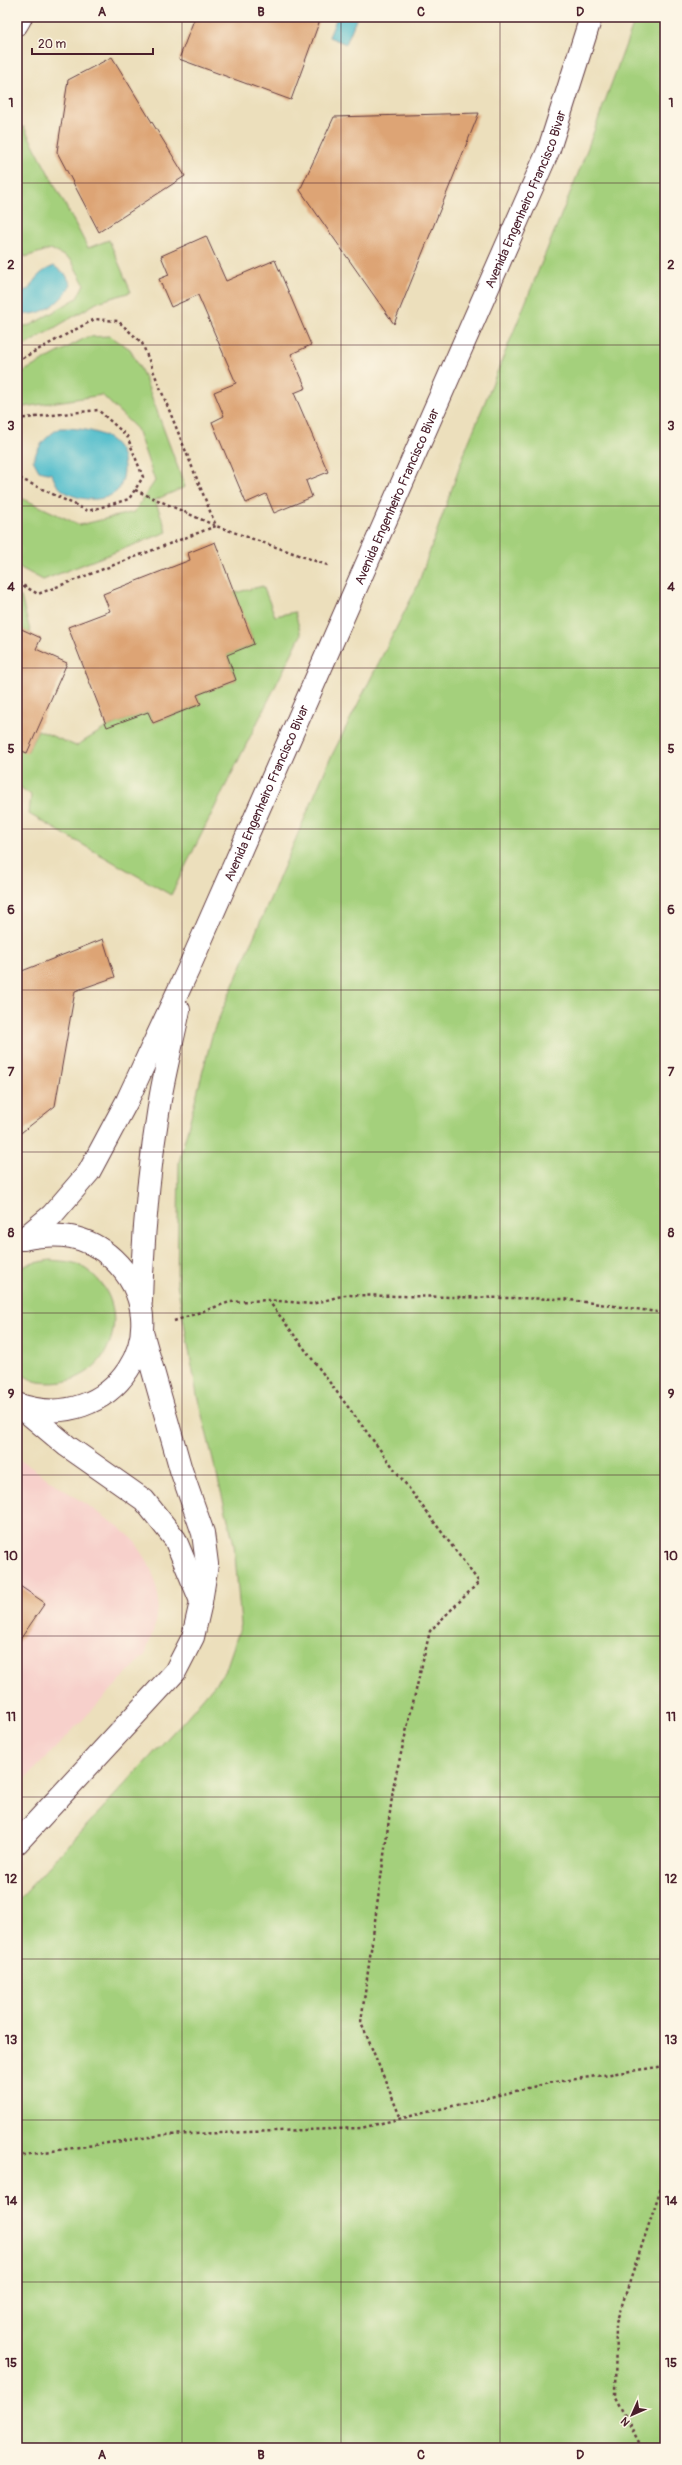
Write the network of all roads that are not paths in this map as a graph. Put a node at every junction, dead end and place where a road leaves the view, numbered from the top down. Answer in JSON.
{"nodes":[{"id":1,"x":21,"y":17,"type":"edge"},
{"id":2,"x":591,"y":17,"type":"edge"},
{"id":3,"x":17,"y":24,"type":"edge"},
{"id":4,"x":188,"y":970,"type":"junction"},
{"id":5,"x":20,"y":1240,"type":"edge"},
{"id":6,"x":141,"y":1311,"type":"junction"},
{"id":7,"x":142,"y":1332,"type":"junction"},
{"id":8,"x":17,"y":1404,"type":"edge"},
{"id":9,"x":201,"y":1602,"type":"junction"},
{"id":10,"x":17,"y":1843,"type":"edge"}],
"edges":[{"from":1,"to":3,"type":"street"},
{"from":2,"to":4,"type":"street","name":"Avenida Engenheiro Francisco Bivar"},
{"from":4,"to":5,"type":"street"},
{"from":4,"to":6,"type":"street"},
{"from":5,"to":6,"type":"street"},
{"from":6,"to":7,"type":"street"},
{"from":7,"to":8,"type":"street"},
{"from":7,"to":9,"type":"street"},
{"from":8,"to":9,"type":"street"},
{"from":9,"to":10,"type":"street"}]}
